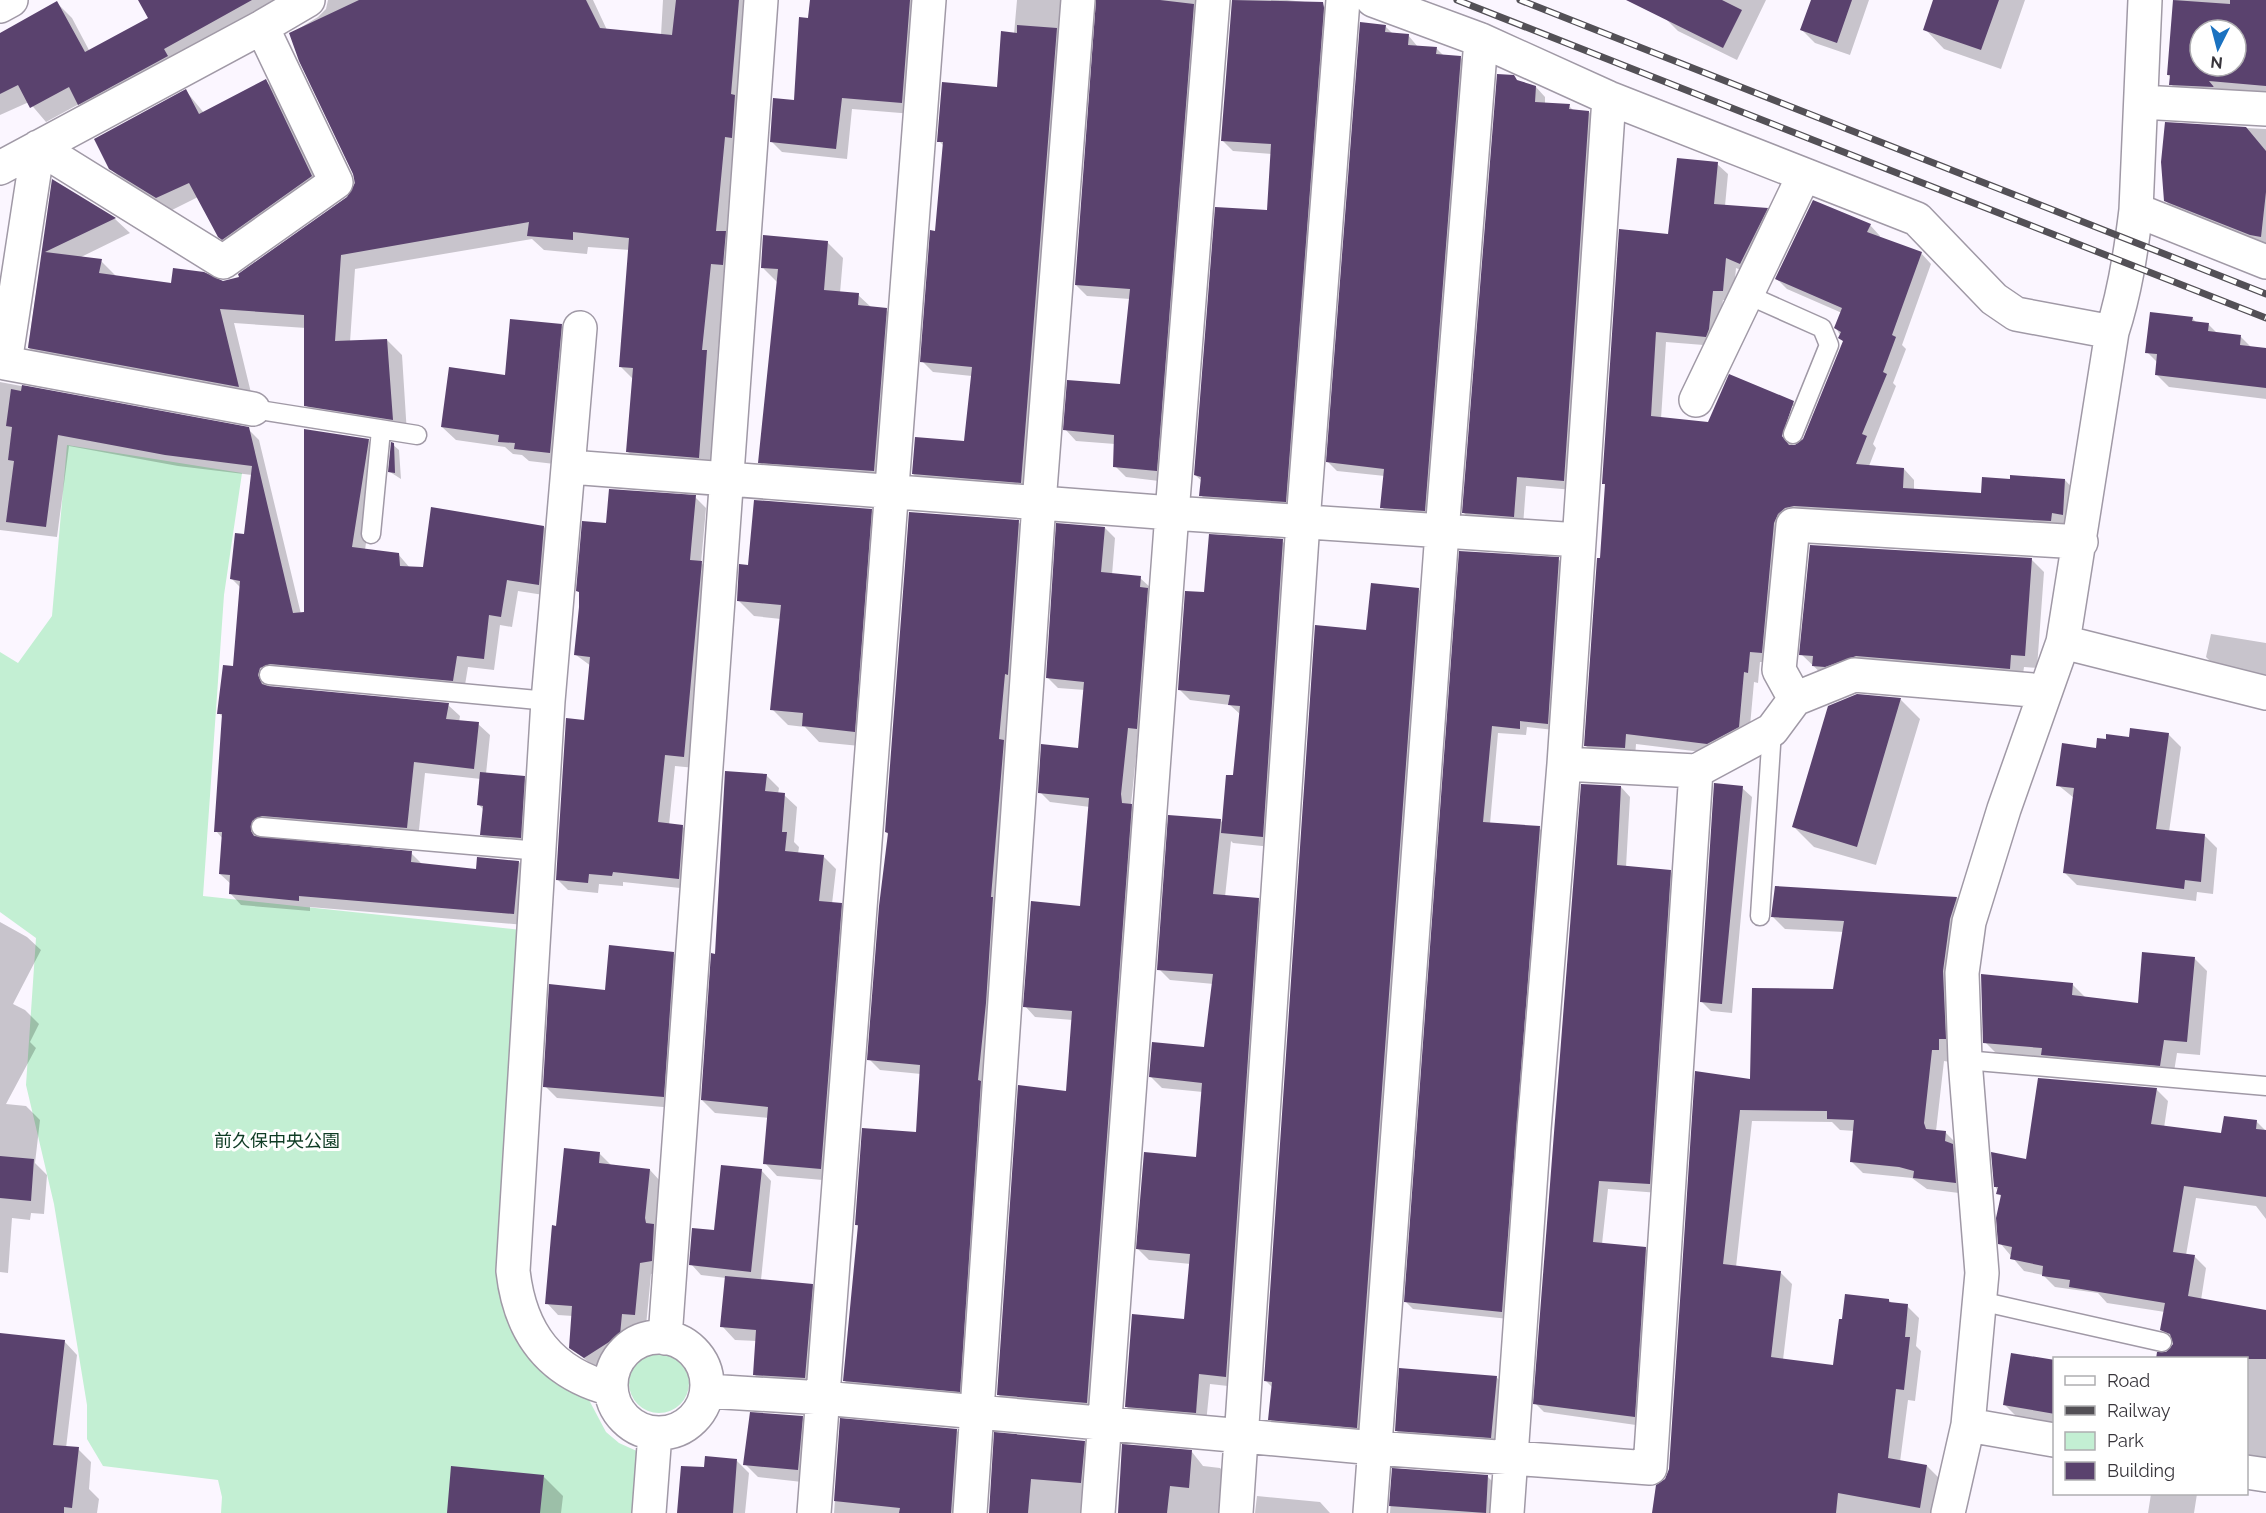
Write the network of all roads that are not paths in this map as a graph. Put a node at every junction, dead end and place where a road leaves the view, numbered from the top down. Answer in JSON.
{"nodes":[{"id":1,"x":11,"y":0,"type":"edge"},
{"id":2,"x":761,"y":0,"type":"edge"},
{"id":3,"x":929,"y":0,"type":"edge"},
{"id":4,"x":1078,"y":0,"type":"edge"},
{"id":5,"x":1213,"y":0,"type":"edge"},
{"id":6,"x":1343,"y":0,"type":"edge"},
{"id":7,"x":1373,"y":0,"type":"edge"},
{"id":8,"x":2145,"y":0,"type":"edge"},
{"id":9,"x":294,"y":3,"type":"edge"},
{"id":10,"x":0,"y":6,"type":"edge"},
{"id":11,"x":262,"y":27,"type":"junction"},
{"id":12,"x":1481,"y":40,"type":"junction"},
{"id":13,"x":1609,"y":98,"type":"junction"},
{"id":14,"x":2141,"y":102,"type":"junction"},
{"id":15,"x":2266,"y":109,"type":"edge"},
{"id":16,"x":38,"y":147,"type":"junction"},
{"id":17,"x":0,"y":168,"type":"edge"},
{"id":18,"x":1804,"y":175,"type":"junction"},
{"id":19,"x":2136,"y":210,"type":"junction"},
{"id":20,"x":2266,"y":262,"type":"edge"},
{"id":21,"x":1748,"y":295,"type":"junction"},
{"id":22,"x":580,"y":328,"type":"dead end"},
{"id":23,"x":2112,"y":332,"type":"junction"},
{"id":24,"x":1696,"y":400,"type":"dead end"},
{"id":25,"x":253,"y":409,"type":"joint"},
{"id":26,"x":381,"y":430,"type":"junction"},
{"id":27,"x":1793,"y":434,"type":"dead end"},
{"id":28,"x":417,"y":435,"type":"dead end"},
{"id":29,"x":570,"y":467,"type":"junction"},
{"id":30,"x":726,"y":478,"type":"junction"},
{"id":31,"x":892,"y":491,"type":"junction"},
{"id":32,"x":1039,"y":503,"type":"junction"},
{"id":33,"x":1172,"y":513,"type":"junction"},
{"id":34,"x":1303,"y":522,"type":"junction"},
{"id":35,"x":1442,"y":532,"type":"junction"},
{"id":36,"x":371,"y":534,"type":"dead end"},
{"id":37,"x":1579,"y":540,"type":"junction"},
{"id":38,"x":2081,"y":542,"type":"junction"},
{"id":39,"x":2063,"y":642,"type":"junction"},
{"id":40,"x":269,"y":675,"type":"dead end"},
{"id":41,"x":2044,"y":692,"type":"junction"},
{"id":42,"x":2266,"y":693,"type":"edge"},
{"id":43,"x":1795,"y":699,"type":"junction"},
{"id":44,"x":548,"y":701,"type":"junction"},
{"id":45,"x":1772,"y":730,"type":"junction"},
{"id":46,"x":1564,"y":764,"type":"junction"},
{"id":47,"x":1696,"y":771,"type":"junction"},
{"id":48,"x":261,"y":827,"type":"dead end"},
{"id":49,"x":539,"y":851,"type":"junction"},
{"id":50,"x":1760,"y":916,"type":"dead end"},
{"id":51,"x":1965,"y":1060,"type":"junction"},
{"id":52,"x":2266,"y":1086,"type":"edge"},
{"id":53,"x":1980,"y":1301,"type":"junction"},
{"id":54,"x":665,"y":1338,"type":"junction"},
{"id":55,"x":2162,"y":1342,"type":"dead end"},
{"id":56,"x":610,"y":1389,"type":"junction"},
{"id":57,"x":707,"y":1391,"type":"junction"},
{"id":58,"x":823,"y":1398,"type":"junction"},
{"id":59,"x":978,"y":1412,"type":"junction"},
{"id":60,"x":1104,"y":1423,"type":"junction"},
{"id":61,"x":1968,"y":1425,"type":"junction"},
{"id":62,"x":655,"y":1433,"type":"junction"},
{"id":63,"x":1243,"y":1436,"type":"junction"},
{"id":64,"x":2053,"y":1440,"type":"edge"},
{"id":65,"x":1375,"y":1448,"type":"junction"},
{"id":66,"x":1511,"y":1457,"type":"junction"},
{"id":67,"x":2248,"y":1472,"type":"edge"},
{"id":68,"x":2266,"y":1475,"type":"edge"},
{"id":69,"x":649,"y":1513,"type":"edge"},
{"id":70,"x":814,"y":1513,"type":"edge"},
{"id":71,"x":969,"y":1513,"type":"edge"},
{"id":72,"x":1098,"y":1513,"type":"edge"},
{"id":73,"x":1236,"y":1513,"type":"edge"},
{"id":74,"x":1370,"y":1513,"type":"edge"},
{"id":75,"x":1507,"y":1513,"type":"edge"},
{"id":76,"x":1948,"y":1513,"type":"edge"}],
"edges":[{"from":1,"to":10,"type":"street"},
{"from":2,"to":30,"type":"street"},
{"from":3,"to":31,"type":"street"},
{"from":4,"to":32,"type":"street"},
{"from":5,"to":33,"type":"street"},
{"from":6,"to":34,"type":"street"},
{"from":7,"to":12,"type":"street"},
{"from":8,"to":14,"type":"street"},
{"from":9,"to":11,"type":"street"},
{"from":11,"to":16,"type":"street"},
{"from":11,"to":16,"type":"street"},
{"from":12,"to":13,"type":"street"},
{"from":12,"to":35,"type":"street"},
{"from":13,"to":18,"type":"street"},
{"from":13,"to":37,"type":"street"},
{"from":14,"to":15,"type":"street"},
{"from":14,"to":19,"type":"street"},
{"from":16,"to":17,"type":"street"},
{"from":16,"to":25,"type":"street"},
{"from":18,"to":21,"type":"street"},
{"from":18,"to":23,"type":"street"},
{"from":19,"to":20,"type":"street"},
{"from":19,"to":23,"type":"street"},
{"from":21,"to":24,"type":"street"},
{"from":21,"to":27,"type":"lane"},
{"from":22,"to":29,"type":"street"},
{"from":23,"to":38,"type":"street"},
{"from":25,"to":26,"type":"lane"},
{"from":26,"to":28,"type":"lane"},
{"from":26,"to":36,"type":"lane"},
{"from":29,"to":30,"type":"street"},
{"from":29,"to":44,"type":"street"},
{"from":30,"to":31,"type":"street"},
{"from":30,"to":54,"type":"street"},
{"from":31,"to":32,"type":"street"},
{"from":31,"to":58,"type":"street"},
{"from":32,"to":33,"type":"street"},
{"from":32,"to":59,"type":"street"},
{"from":33,"to":34,"type":"street"},
{"from":33,"to":60,"type":"street"},
{"from":34,"to":35,"type":"street"},
{"from":34,"to":63,"type":"street"},
{"from":35,"to":37,"type":"street"},
{"from":35,"to":65,"type":"street"},
{"from":37,"to":46,"type":"street"},
{"from":38,"to":39,"type":"street"},
{"from":38,"to":43,"type":"street"},
{"from":39,"to":41,"type":"street"},
{"from":39,"to":42,"type":"street"},
{"from":40,"to":44,"type":"lane"},
{"from":41,"to":43,"type":"street"},
{"from":41,"to":51,"type":"street"},
{"from":43,"to":45,"type":"street"},
{"from":44,"to":49,"type":"street"},
{"from":45,"to":47,"type":"street"},
{"from":45,"to":50,"type":"lane"},
{"from":46,"to":47,"type":"street"},
{"from":46,"to":66,"type":"street"},
{"from":47,"to":66,"type":"street"},
{"from":48,"to":49,"type":"lane"},
{"from":49,"to":56,"type":"street"},
{"from":51,"to":52,"type":"lane"},
{"from":51,"to":53,"type":"street"},
{"from":53,"to":55,"type":"lane"},
{"from":53,"to":61,"type":"street"},
{"from":54,"to":56,"type":"street"},
{"from":54,"to":57,"type":"street"},
{"from":56,"to":62,"type":"street"},
{"from":57,"to":58,"type":"street"},
{"from":57,"to":62,"type":"street"},
{"from":58,"to":59,"type":"street"},
{"from":58,"to":70,"type":"street"},
{"from":59,"to":60,"type":"street"},
{"from":59,"to":71,"type":"street"},
{"from":60,"to":63,"type":"street"},
{"from":60,"to":72,"type":"street"},
{"from":61,"to":64,"type":"street"},
{"from":61,"to":76,"type":"street"},
{"from":62,"to":69,"type":"street"},
{"from":63,"to":65,"type":"street"},
{"from":63,"to":73,"type":"street"},
{"from":65,"to":66,"type":"street"},
{"from":65,"to":74,"type":"street"},
{"from":66,"to":75,"type":"street"},
{"from":67,"to":68,"type":"street"}]}
